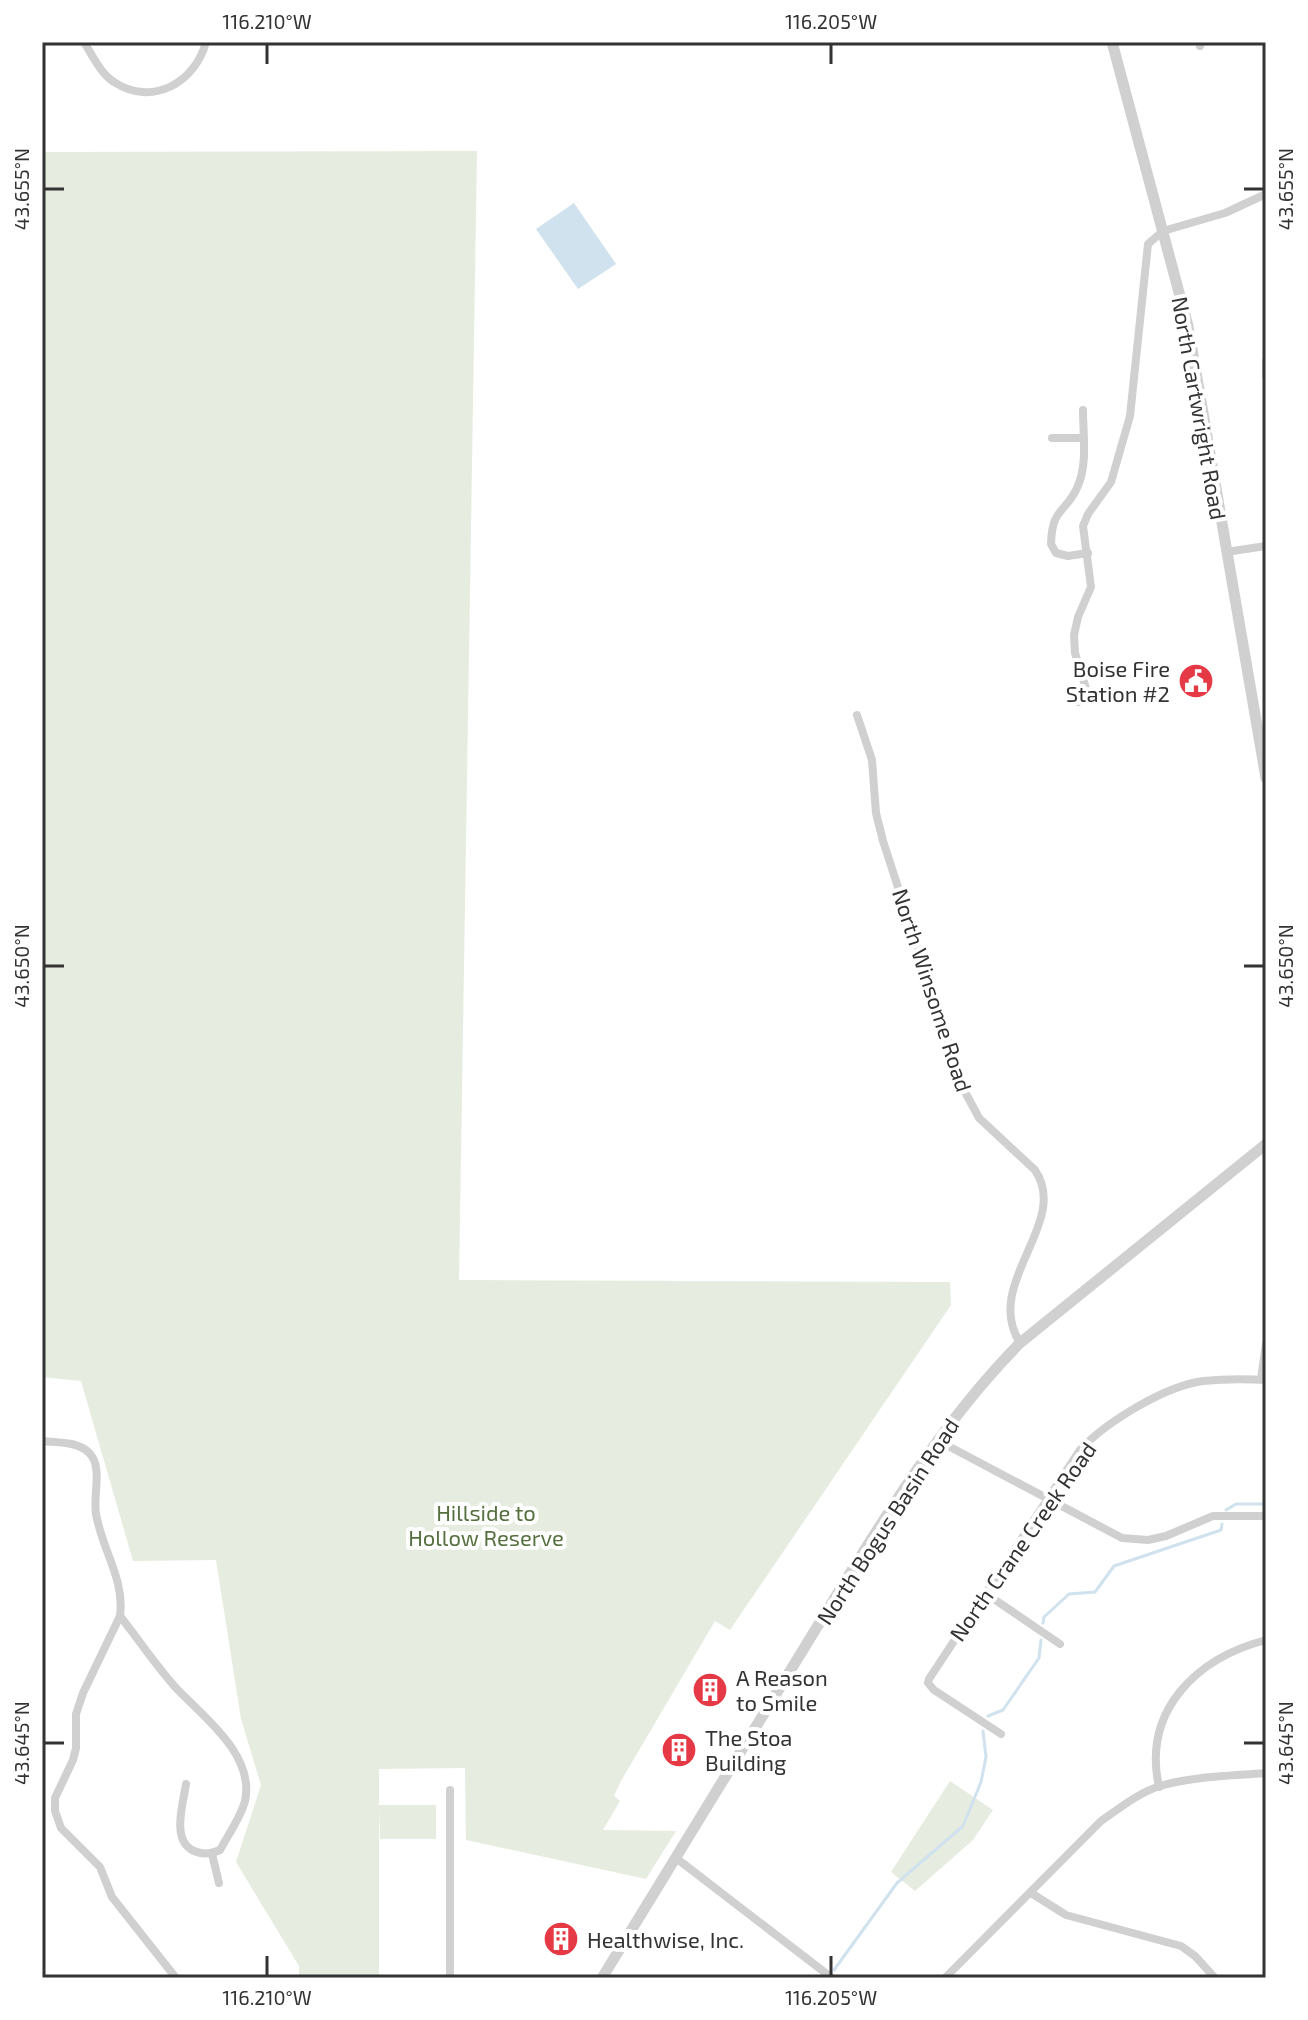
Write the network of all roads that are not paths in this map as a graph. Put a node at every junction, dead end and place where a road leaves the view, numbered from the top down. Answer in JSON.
{"nodes":[{"id":1,"x":84,"y":42,"type":"edge"},
{"id":2,"x":206,"y":42,"type":"edge"},
{"id":3,"x":1112,"y":42,"type":"edge"},
{"id":4,"x":1266,"y":194,"type":"edge"},
{"id":5,"x":1163,"y":231,"type":"junction"},
{"id":6,"x":1266,"y":361,"type":"edge"},
{"id":7,"x":1266,"y":376,"type":"edge"},
{"id":8,"x":1083,"y":410,"type":"dead end"},
{"id":9,"x":1052,"y":438,"type":"dead end"},
{"id":10,"x":1083,"y":438,"type":"junction"},
{"id":11,"x":1266,"y":546,"type":"edge"},
{"id":12,"x":1226,"y":552,"type":"junction"},
{"id":13,"x":1088,"y":553,"type":"junction"},
{"id":14,"x":1078,"y":702,"type":"dead end"},
{"id":15,"x":857,"y":715,"type":"dead end"},
{"id":16,"x":1266,"y":778,"type":"edge"},
{"id":17,"x":1266,"y":1144,"type":"edge"},
{"id":18,"x":1020,"y":1343,"type":"junction"},
{"id":19,"x":1266,"y":1344,"type":"edge"},
{"id":20,"x":1264,"y":1380,"type":"edge"},
{"id":21,"x":937,"y":1440,"type":"junction"},
{"id":22,"x":42,"y":1441,"type":"edge"},
{"id":23,"x":1047,"y":1498,"type":"junction"},
{"id":24,"x":1266,"y":1516,"type":"edge"},
{"id":25,"x":985,"y":1593,"type":"junction"},
{"id":26,"x":120,"y":1616,"type":"junction"},
{"id":27,"x":1266,"y":1640,"type":"edge"},
{"id":28,"x":1060,"y":1644,"type":"dead end"},
{"id":29,"x":1001,"y":1734,"type":"dead end"},
{"id":30,"x":1266,"y":1773,"type":"edge"},
{"id":31,"x":186,"y":1784,"type":"dead end"},
{"id":32,"x":1159,"y":1787,"type":"junction"},
{"id":33,"x":450,"y":1790,"type":"dead end"},
{"id":34,"x":212,"y":1854,"type":"junction"},
{"id":35,"x":676,"y":1858,"type":"junction"},
{"id":36,"x":219,"y":1883,"type":"dead end"},
{"id":37,"x":1031,"y":1893,"type":"junction"},
{"id":38,"x":176,"y":1978,"type":"edge"},
{"id":39,"x":450,"y":1978,"type":"edge"},
{"id":40,"x":602,"y":1978,"type":"edge"},
{"id":41,"x":832,"y":1978,"type":"edge"},
{"id":42,"x":945,"y":1978,"type":"edge"},
{"id":43,"x":1215,"y":1978,"type":"edge"}],
"edges":[{"from":1,"to":2,"type":"street"},
{"from":3,"to":5,"type":"street","name":"North Cartwright Road"},
{"from":4,"to":5,"type":"street"},
{"from":5,"to":12,"type":"street","name":"North Cartwright Road"},
{"from":5,"to":13,"type":"street"},
{"from":6,"to":7,"type":"street"},
{"from":8,"to":10,"type":"street"},
{"from":9,"to":10,"type":"street"},
{"from":10,"to":13,"type":"street"},
{"from":11,"to":12,"type":"street"},
{"from":12,"to":16,"type":"street","name":"North Cartwright Road"},
{"from":13,"to":14,"type":"street"},
{"from":15,"to":18,"type":"street","name":"North Winsome Road"},
{"from":17,"to":18,"type":"street","name":"North Bogus Basin Road"},
{"from":18,"to":21,"type":"street","name":"North Bogus Basin Road"},
{"from":19,"to":20,"type":"street"},
{"from":20,"to":23,"type":"street","name":"North Crane Creek Road"},
{"from":21,"to":23,"type":"street"},
{"from":21,"to":35,"type":"street","name":"North Bogus Basin Road"},
{"from":22,"to":26,"type":"street"},
{"from":23,"to":24,"type":"street"},
{"from":23,"to":25,"type":"street","name":"North Crane Creek Road"},
{"from":25,"to":28,"type":"street"},
{"from":25,"to":29,"type":"street","name":"North Crane Creek Road"},
{"from":26,"to":34,"type":"street"},
{"from":26,"to":38,"type":"street"},
{"from":27,"to":32,"type":"street"},
{"from":30,"to":32,"type":"street"},
{"from":31,"to":34,"type":"street"},
{"from":32,"to":37,"type":"street"},
{"from":33,"to":39,"type":"street"},
{"from":34,"to":36,"type":"street"},
{"from":35,"to":40,"type":"street","name":"North Bogus Basin Road"},
{"from":35,"to":41,"type":"street"},
{"from":37,"to":42,"type":"street"},
{"from":37,"to":43,"type":"street"}]}
